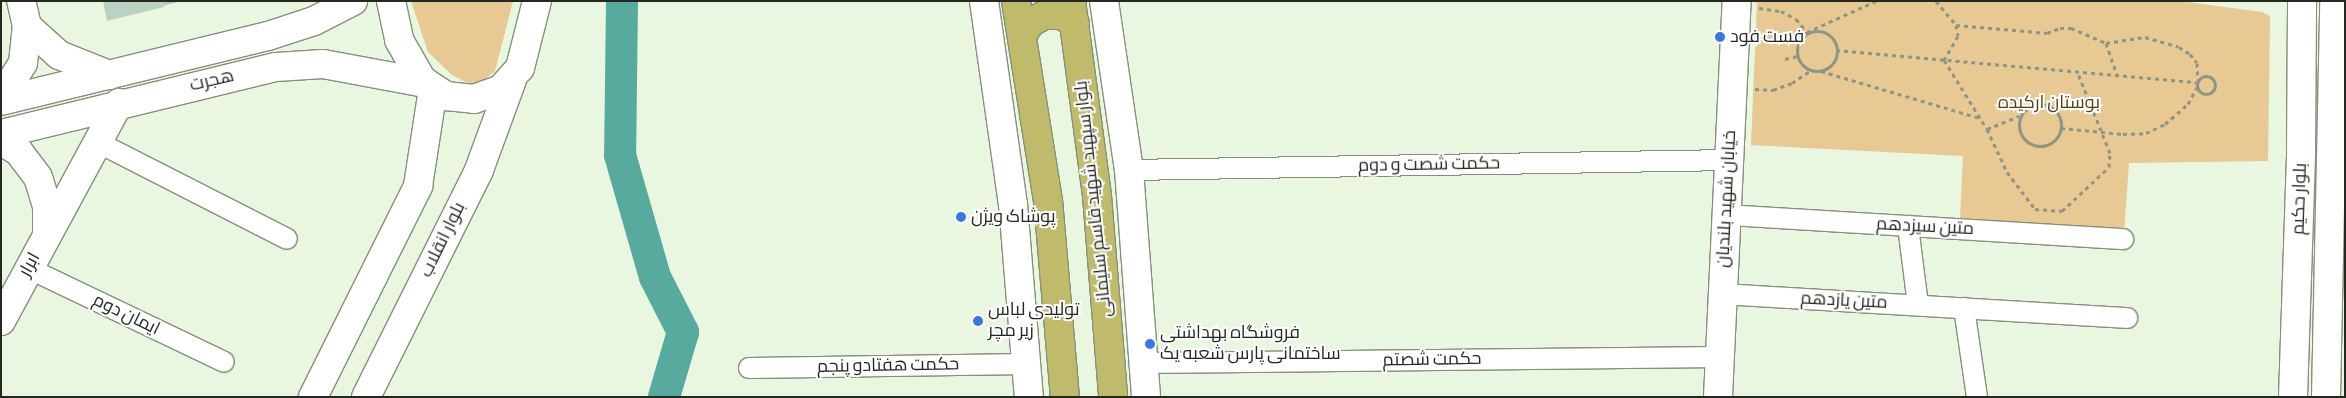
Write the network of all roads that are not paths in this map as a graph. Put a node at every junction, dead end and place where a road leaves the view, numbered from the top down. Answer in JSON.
{"nodes":[{"id":1,"x":352,"y":1,"type":"edge"},
{"id":2,"x":391,"y":1,"type":"edge"},
{"id":3,"x":537,"y":1,"type":"edge"},
{"id":4,"x":984,"y":1,"type":"edge"},
{"id":5,"x":1016,"y":1,"type":"edge"},
{"id":6,"x":1104,"y":1,"type":"edge"},
{"id":7,"x":2302,"y":1,"type":"edge"},
{"id":8,"x":2334,"y":1,"type":"edge"},
{"id":9,"x":1737,"y":4,"type":"edge"},
{"id":10,"x":1073,"y":12,"type":"edge"},
{"id":11,"x":24,"y":14,"type":"edge"},
{"id":12,"x":1022,"y":34,"type":"junction"},
{"id":13,"x":109,"y":75,"type":"junction"},
{"id":14,"x":512,"y":80,"type":"junction"},
{"id":15,"x":430,"y":86,"type":"junction"},
{"id":16,"x":1,"y":100,"type":"edge"},
{"id":17,"x":119,"y":103,"type":"junction"},
{"id":18,"x":1,"y":134,"type":"edge"},
{"id":19,"x":1,"y":141,"type":"edge"},
{"id":20,"x":97,"y":142,"type":"junction"},
{"id":21,"x":1729,"y":160,"type":"junction"},
{"id":22,"x":1129,"y":170,"type":"junction"},
{"id":23,"x":1726,"y":215,"type":"junction"},
{"id":24,"x":1908,"y":226,"type":"junction"},
{"id":25,"x":46,"y":236,"type":"junction"},
{"id":26,"x":287,"y":239,"type":"dead end"},
{"id":27,"x":2124,"y":239,"type":"dead end"},
{"id":28,"x":28,"y":268,"type":"junction"},
{"id":29,"x":2337,"y":280,"type":"edge"},
{"id":30,"x":1723,"y":294,"type":"junction"},
{"id":31,"x":1918,"y":305,"type":"junction"},
{"id":32,"x":1964,"y":308,"type":"junction"},
{"id":33,"x":2128,"y":318,"type":"dead end"},
{"id":34,"x":1,"y":321,"type":"edge"},
{"id":35,"x":1720,"y":357,"type":"junction"},
{"id":36,"x":224,"y":362,"type":"dead end"},
{"id":37,"x":1144,"y":362,"type":"junction"},
{"id":38,"x":1027,"y":364,"type":"junction"},
{"id":39,"x":749,"y":368,"type":"dead end"},
{"id":40,"x":313,"y":397,"type":"edge"},
{"id":41,"x":366,"y":397,"type":"edge"},
{"id":42,"x":1030,"y":397,"type":"edge"},
{"id":43,"x":1065,"y":397,"type":"edge"},
{"id":44,"x":1113,"y":397,"type":"edge"},
{"id":45,"x":1146,"y":397,"type":"edge"},
{"id":46,"x":1718,"y":397,"type":"edge"},
{"id":47,"x":1977,"y":397,"type":"edge"},
{"id":48,"x":2293,"y":397,"type":"edge"},
{"id":49,"x":2326,"y":397,"type":"edge"}],
"edges":[{"from":1,"to":13,"type":"main road","name":"هجرت"},
{"from":2,"to":15,"type":"main road"},
{"from":3,"to":14,"type":"main road","name":"بلوار انقلاب"},
{"from":4,"to":38,"type":"main road"},
{"from":5,"to":12,"type":"main road"},
{"from":6,"to":22,"type":"main road"},
{"from":7,"to":48,"type":"main road","name":"بلوار حکیم"},
{"from":8,"to":29,"type":"main road","name":"بلوار حکیم"},
{"from":9,"to":21,"type":"main road","name":"خیابان شهید بلندیان"},
{"from":10,"to":12,"type":"main road"},
{"from":10,"to":44,"type":"main road","name":"بلوار سپهبد شهید قاسم سلیمانی"},
{"from":11,"to":13,"type":"main road"},
{"from":11,"to":16,"type":"main road"},
{"from":12,"to":43,"type":"main road"},
{"from":13,"to":16,"type":"main road","name":"هجرت"},
{"from":14,"to":15,"type":"main road","name":"هجرت"},
{"from":14,"to":41,"type":"main road","name":"بلوار انقلاب"},
{"from":15,"to":17,"type":"main road","name":"هجرت"},
{"from":15,"to":40,"type":"main road"},
{"from":17,"to":18,"type":"main road","name":"هجرت"},
{"from":17,"to":20,"type":"main road","name":"ابرار"},
{"from":19,"to":25,"type":"main road"},
{"from":20,"to":25,"type":"main road","name":"ابرار"},
{"from":20,"to":26,"type":"street"},
{"from":21,"to":22,"type":"street","name":"حکمت شصت و دوم"},
{"from":21,"to":23,"type":"main road","name":"خیابان شهید بلندیان"},
{"from":22,"to":37,"type":"main road"},
{"from":23,"to":24,"type":"street","name":"متین سیزدهم"},
{"from":23,"to":30,"type":"main road","name":"خیابان شهید بلندیان"},
{"from":24,"to":27,"type":"street","name":"متین سیزدهم"},
{"from":24,"to":31,"type":"street"},
{"from":25,"to":28,"type":"main road","name":"ابرار"},
{"from":28,"to":34,"type":"main road","name":"ابرار"},
{"from":28,"to":36,"type":"street","name":"ایمان دوم"},
{"from":29,"to":49,"type":"main road","name":"بلوار حکیم"},
{"from":30,"to":31,"type":"street","name":"متین یازدهم"},
{"from":30,"to":35,"type":"main road","name":"خیابان شهید بلندیان"},
{"from":31,"to":32,"type":"street","name":"متین یازدهم"},
{"from":32,"to":33,"type":"street","name":"متین یازدهم"},
{"from":32,"to":47,"type":"street"},
{"from":35,"to":37,"type":"street","name":"حکمت شصتم"},
{"from":35,"to":46,"type":"main road","name":"خیابان شهید بلندیان"},
{"from":37,"to":45,"type":"main road"},
{"from":38,"to":39,"type":"street","name":"حکمت هفتادو پنجم"},
{"from":38,"to":42,"type":"main road"}]}
